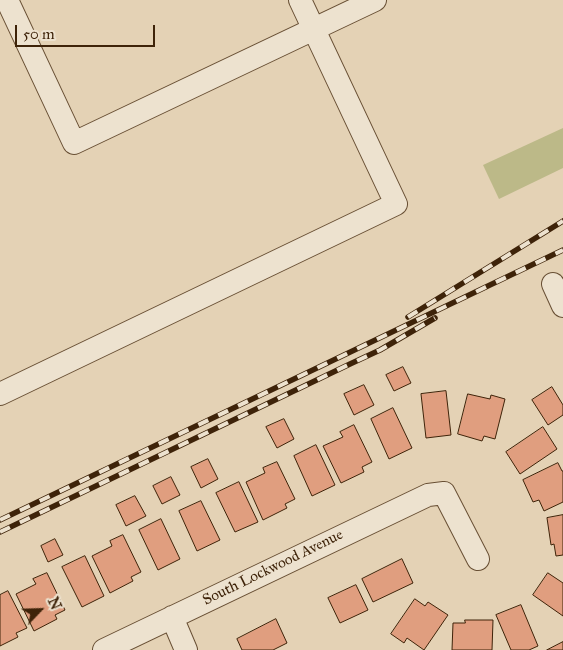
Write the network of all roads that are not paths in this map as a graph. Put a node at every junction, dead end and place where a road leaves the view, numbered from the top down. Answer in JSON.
{"nodes":[{"id":1,"x":8,"y":0,"type":"edge"},
{"id":2,"x":300,"y":0,"type":"edge"},
{"id":3,"x":376,"y":0,"type":"edge"},
{"id":4,"x":313,"y":29,"type":"junction"},
{"id":5,"x":552,"y":284,"type":"dead end"},
{"id":6,"x":563,"y":306,"type":"edge"},
{"id":7,"x":0,"y":394,"type":"edge"},
{"id":8,"x":478,"y":560,"type":"dead end"},
{"id":9,"x":172,"y":617,"type":"junction"},
{"id":10,"x":104,"y":650,"type":"edge"},
{"id":11,"x":186,"y":650,"type":"edge"}],
"edges":[{"from":1,"to":4,"type":"street"},
{"from":2,"to":4,"type":"street"},
{"from":3,"to":4,"type":"street"},
{"from":4,"to":7,"type":"street"},
{"from":5,"to":6,"type":"street"},
{"from":8,"to":9,"type":"street","name":"South Lockwood Avenue"},
{"from":9,"to":10,"type":"street","name":"South Lockwood Avenue"},
{"from":9,"to":11,"type":"street"}]}
